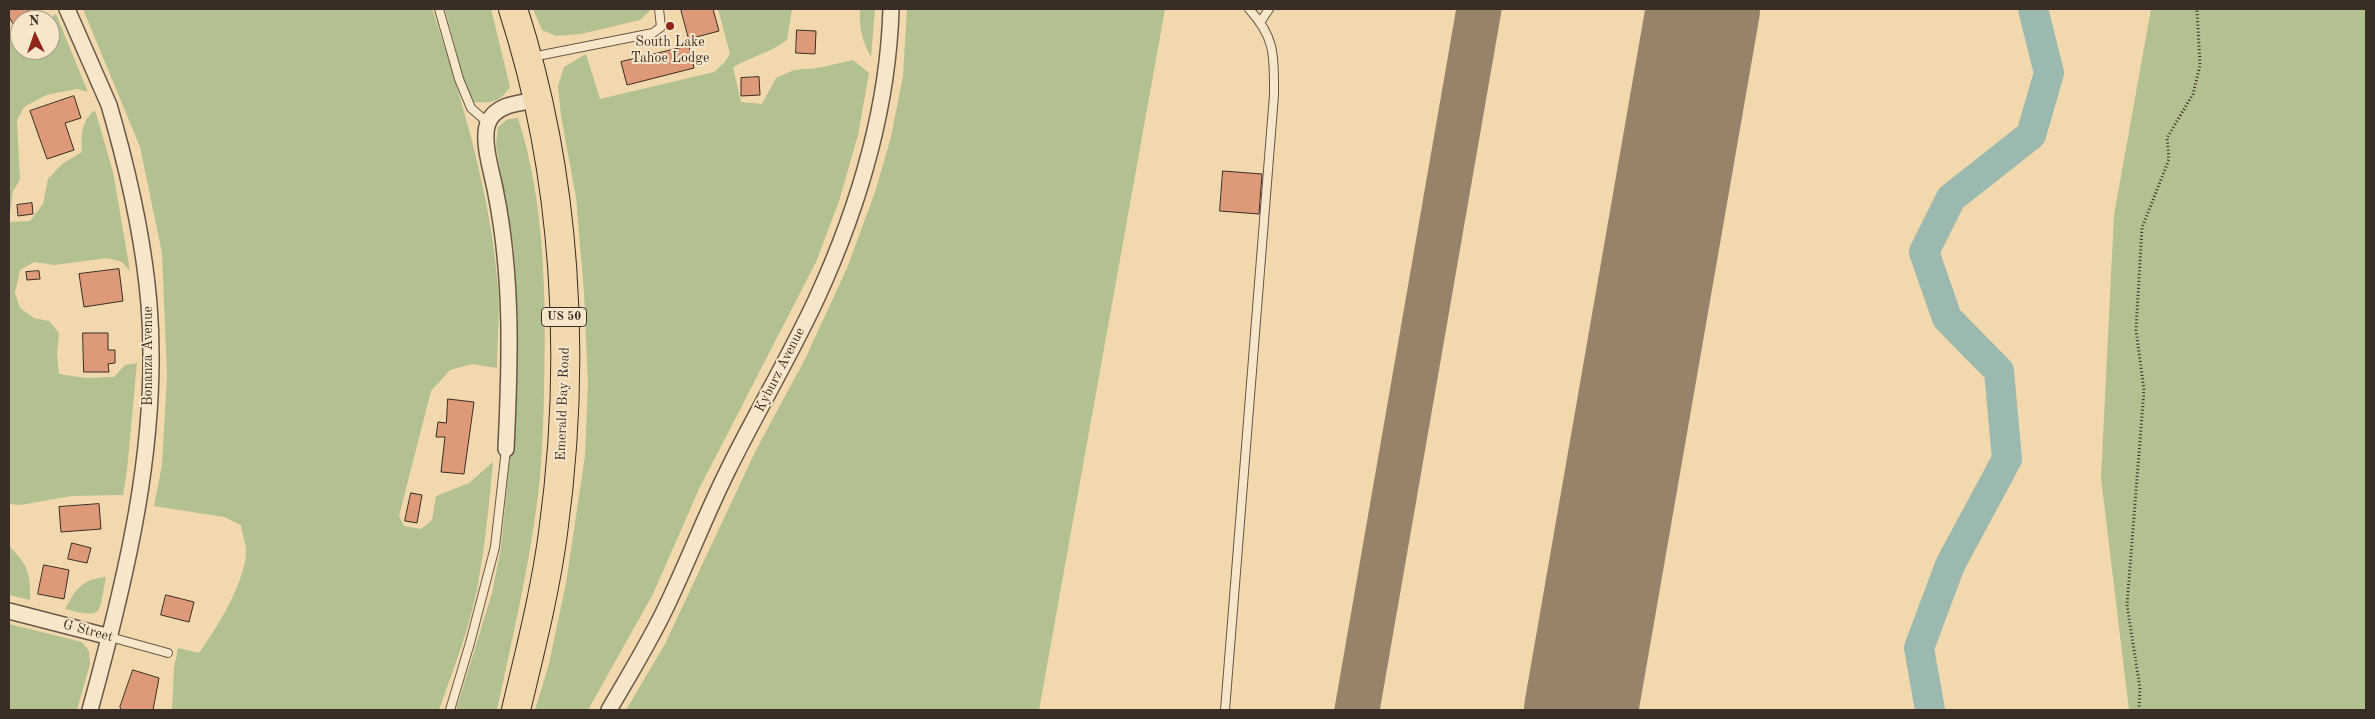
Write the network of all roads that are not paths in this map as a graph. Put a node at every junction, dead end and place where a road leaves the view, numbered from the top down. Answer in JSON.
{"nodes":[{"id":1,"x":67,"y":9,"type":"edge"},
{"id":2,"x":439,"y":9,"type":"edge"},
{"id":3,"x":513,"y":9,"type":"edge"},
{"id":4,"x":659,"y":9,"type":"edge"},
{"id":5,"x":891,"y":9,"type":"edge"},
{"id":6,"x":1249,"y":9,"type":"edge"},
{"id":7,"x":1269,"y":9,"type":"edge"},
{"id":8,"x":1261,"y":21,"type":"junction"},
{"id":9,"x":527,"y":58,"type":"junction"},
{"id":10,"x":537,"y":100,"type":"junction"},
{"id":11,"x":488,"y":123,"type":"junction"},
{"id":12,"x":506,"y":449,"type":"joint"},
{"id":13,"x":9,"y":611,"type":"edge"},
{"id":14,"x":110,"y":637,"type":"junction"},
{"id":15,"x":168,"y":653,"type":"dead end"},
{"id":16,"x":90,"y":710,"type":"edge"},
{"id":17,"x":450,"y":710,"type":"edge"},
{"id":18,"x":516,"y":710,"type":"edge"},
{"id":19,"x":609,"y":710,"type":"edge"},
{"id":20,"x":1225,"y":710,"type":"edge"}],
"edges":[{"from":1,"to":14,"type":"street","name":"Bonanza Avenue"},
{"from":2,"to":11,"type":"lane"},
{"from":3,"to":9,"type":"highway","name":"Emerald Bay Road","number":"US 50"},
{"from":4,"to":9,"type":"lane"},
{"from":5,"to":19,"type":"street","name":"Kyburz Avenue"},
{"from":6,"to":8,"type":"lane"},
{"from":7,"to":8,"type":"lane"},
{"from":8,"to":20,"type":"lane"},
{"from":9,"to":10,"type":"highway","name":"Emerald Bay Road","number":"US 50"},
{"from":10,"to":11,"type":"street"},
{"from":10,"to":18,"type":"highway","name":"Emerald Bay Road","number":"US 50"},
{"from":11,"to":12,"type":"street"},
{"from":12,"to":17,"type":"lane"},
{"from":13,"to":14,"type":"street","name":"G Street"},
{"from":14,"to":15,"type":"lane","name":"G Street"},
{"from":14,"to":16,"type":"street","name":"Bonanza Avenue"}]}
